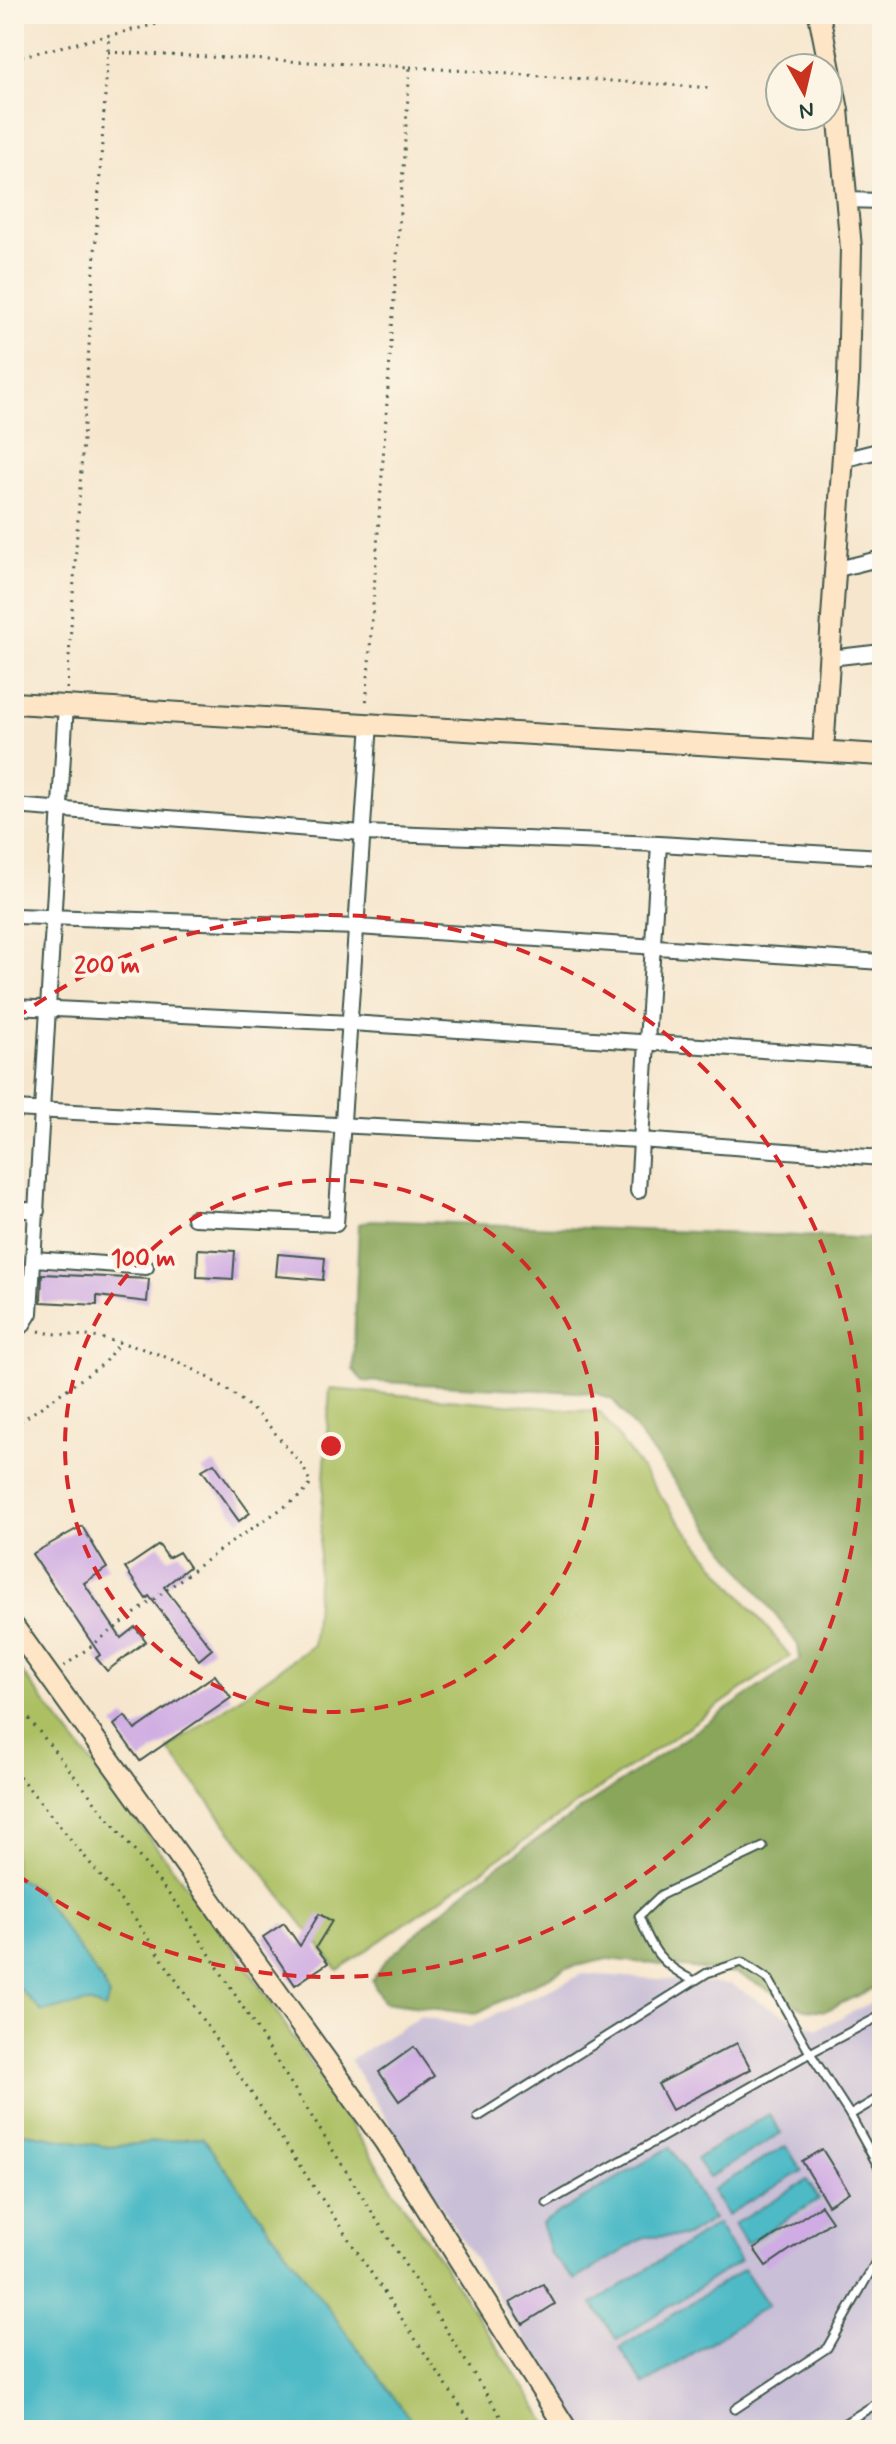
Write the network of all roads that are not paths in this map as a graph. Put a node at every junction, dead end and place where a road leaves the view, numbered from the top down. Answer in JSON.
{"nodes":[{"id":1,"x":819,"y":14,"type":"edge"},
{"id":2,"x":846,"y":200,"type":"junction"},
{"id":3,"x":882,"y":201,"type":"edge"},
{"id":4,"x":882,"y":450,"type":"edge"},
{"id":5,"x":842,"y":460,"type":"junction"},
{"id":6,"x":882,"y":558,"type":"edge"},
{"id":7,"x":838,"y":569,"type":"junction"},
{"id":8,"x":882,"y":652,"type":"edge"},
{"id":9,"x":830,"y":658,"type":"junction"},
{"id":10,"x":14,"y":703,"type":"edge"},
{"id":11,"x":66,"y":704,"type":"junction"},
{"id":12,"x":367,"y":723,"type":"junction"},
{"id":13,"x":823,"y":751,"type":"junction"},
{"id":14,"x":882,"y":755,"type":"edge"},
{"id":15,"x":14,"y":806,"type":"edge"},
{"id":16,"x":60,"y":809,"type":"junction"},
{"id":17,"x":363,"y":833,"type":"junction"},
{"id":18,"x":659,"y":844,"type":"junction"},
{"id":19,"x":882,"y":857,"type":"edge"},
{"id":20,"x":14,"y":916,"type":"edge"},
{"id":21,"x":54,"y":918,"type":"junction"},
{"id":22,"x":358,"y":927,"type":"junction"},
{"id":23,"x":651,"y":946,"type":"junction"},
{"id":24,"x":882,"y":962,"type":"edge"},
{"id":25,"x":14,"y":1007,"type":"edge"},
{"id":26,"x":48,"y":1009,"type":"junction"},
{"id":27,"x":351,"y":1023,"type":"junction"},
{"id":28,"x":645,"y":1042,"type":"junction"},
{"id":29,"x":882,"y":1058,"type":"edge"},
{"id":30,"x":14,"y":1109,"type":"edge"},
{"id":31,"x":43,"y":1111,"type":"junction"},
{"id":32,"x":343,"y":1127,"type":"junction"},
{"id":33,"x":640,"y":1140,"type":"junction"},
{"id":34,"x":882,"y":1158,"type":"edge"},
{"id":35,"x":638,"y":1191,"type":"dead end"},
{"id":36,"x":14,"y":1209,"type":"edge"},
{"id":37,"x":37,"y":1211,"type":"junction"},
{"id":38,"x":194,"y":1218,"type":"dead end"},
{"id":39,"x":34,"y":1259,"type":"junction"},
{"id":40,"x":146,"y":1267,"type":"dead end"},
{"id":41,"x":20,"y":1324,"type":"edge"},
{"id":42,"x":14,"y":1627,"type":"edge"},
{"id":43,"x":763,"y":1847,"type":"dead end"},
{"id":44,"x":694,"y":1981,"type":"junction"},
{"id":45,"x":882,"y":2015,"type":"edge"},
{"id":46,"x":810,"y":2053,"type":"junction"},
{"id":47,"x":882,"y":2096,"type":"edge"},
{"id":48,"x":850,"y":2115,"type":"junction"},
{"id":49,"x":478,"y":2117,"type":"dead end"},
{"id":50,"x":882,"y":2173,"type":"edge"},
{"id":51,"x":547,"y":2203,"type":"dead end"},
{"id":52,"x":882,"y":2251,"type":"edge"},
{"id":53,"x":882,"y":2400,"type":"edge"},
{"id":54,"x":735,"y":2409,"type":"dead end"},
{"id":55,"x":567,"y":2430,"type":"edge"},
{"id":56,"x":834,"y":2430,"type":"edge"}],
"edges":[{"from":1,"to":2,"type":"street"},
{"from":2,"to":3,"type":"street"},
{"from":2,"to":5,"type":"street"},
{"from":4,"to":5,"type":"street"},
{"from":5,"to":7,"type":"street"},
{"from":6,"to":7,"type":"street"},
{"from":7,"to":9,"type":"street"},
{"from":8,"to":9,"type":"street"},
{"from":9,"to":13,"type":"street"},
{"from":10,"to":11,"type":"street"},
{"from":11,"to":12,"type":"street"},
{"from":11,"to":16,"type":"street"},
{"from":12,"to":13,"type":"street"},
{"from":12,"to":17,"type":"street"},
{"from":13,"to":14,"type":"street"},
{"from":15,"to":16,"type":"street"},
{"from":16,"to":17,"type":"street"},
{"from":16,"to":21,"type":"street"},
{"from":17,"to":18,"type":"street"},
{"from":17,"to":22,"type":"street"},
{"from":18,"to":19,"type":"street"},
{"from":18,"to":23,"type":"street"},
{"from":20,"to":21,"type":"street"},
{"from":21,"to":22,"type":"street"},
{"from":21,"to":26,"type":"street"},
{"from":22,"to":23,"type":"street"},
{"from":22,"to":27,"type":"street"},
{"from":23,"to":24,"type":"street"},
{"from":23,"to":28,"type":"street"},
{"from":25,"to":26,"type":"street"},
{"from":26,"to":27,"type":"street"},
{"from":26,"to":31,"type":"street"},
{"from":27,"to":28,"type":"street"},
{"from":27,"to":32,"type":"street"},
{"from":28,"to":29,"type":"street"},
{"from":28,"to":33,"type":"street"},
{"from":30,"to":31,"type":"street"},
{"from":31,"to":32,"type":"street"},
{"from":31,"to":37,"type":"street"},
{"from":32,"to":33,"type":"street"},
{"from":32,"to":38,"type":"street"},
{"from":33,"to":34,"type":"street"},
{"from":33,"to":35,"type":"street"},
{"from":36,"to":37,"type":"street"},
{"from":37,"to":39,"type":"street"},
{"from":39,"to":40,"type":"street"},
{"from":39,"to":41,"type":"street"},
{"from":42,"to":55,"type":"street"},
{"from":43,"to":44,"type":"lane"},
{"from":44,"to":46,"type":"lane"},
{"from":44,"to":49,"type":"lane"},
{"from":45,"to":46,"type":"lane"},
{"from":46,"to":48,"type":"lane"},
{"from":46,"to":51,"type":"lane"},
{"from":47,"to":48,"type":"lane"},
{"from":48,"to":50,"type":"lane"},
{"from":52,"to":54,"type":"lane"},
{"from":53,"to":56,"type":"lane"}]}
